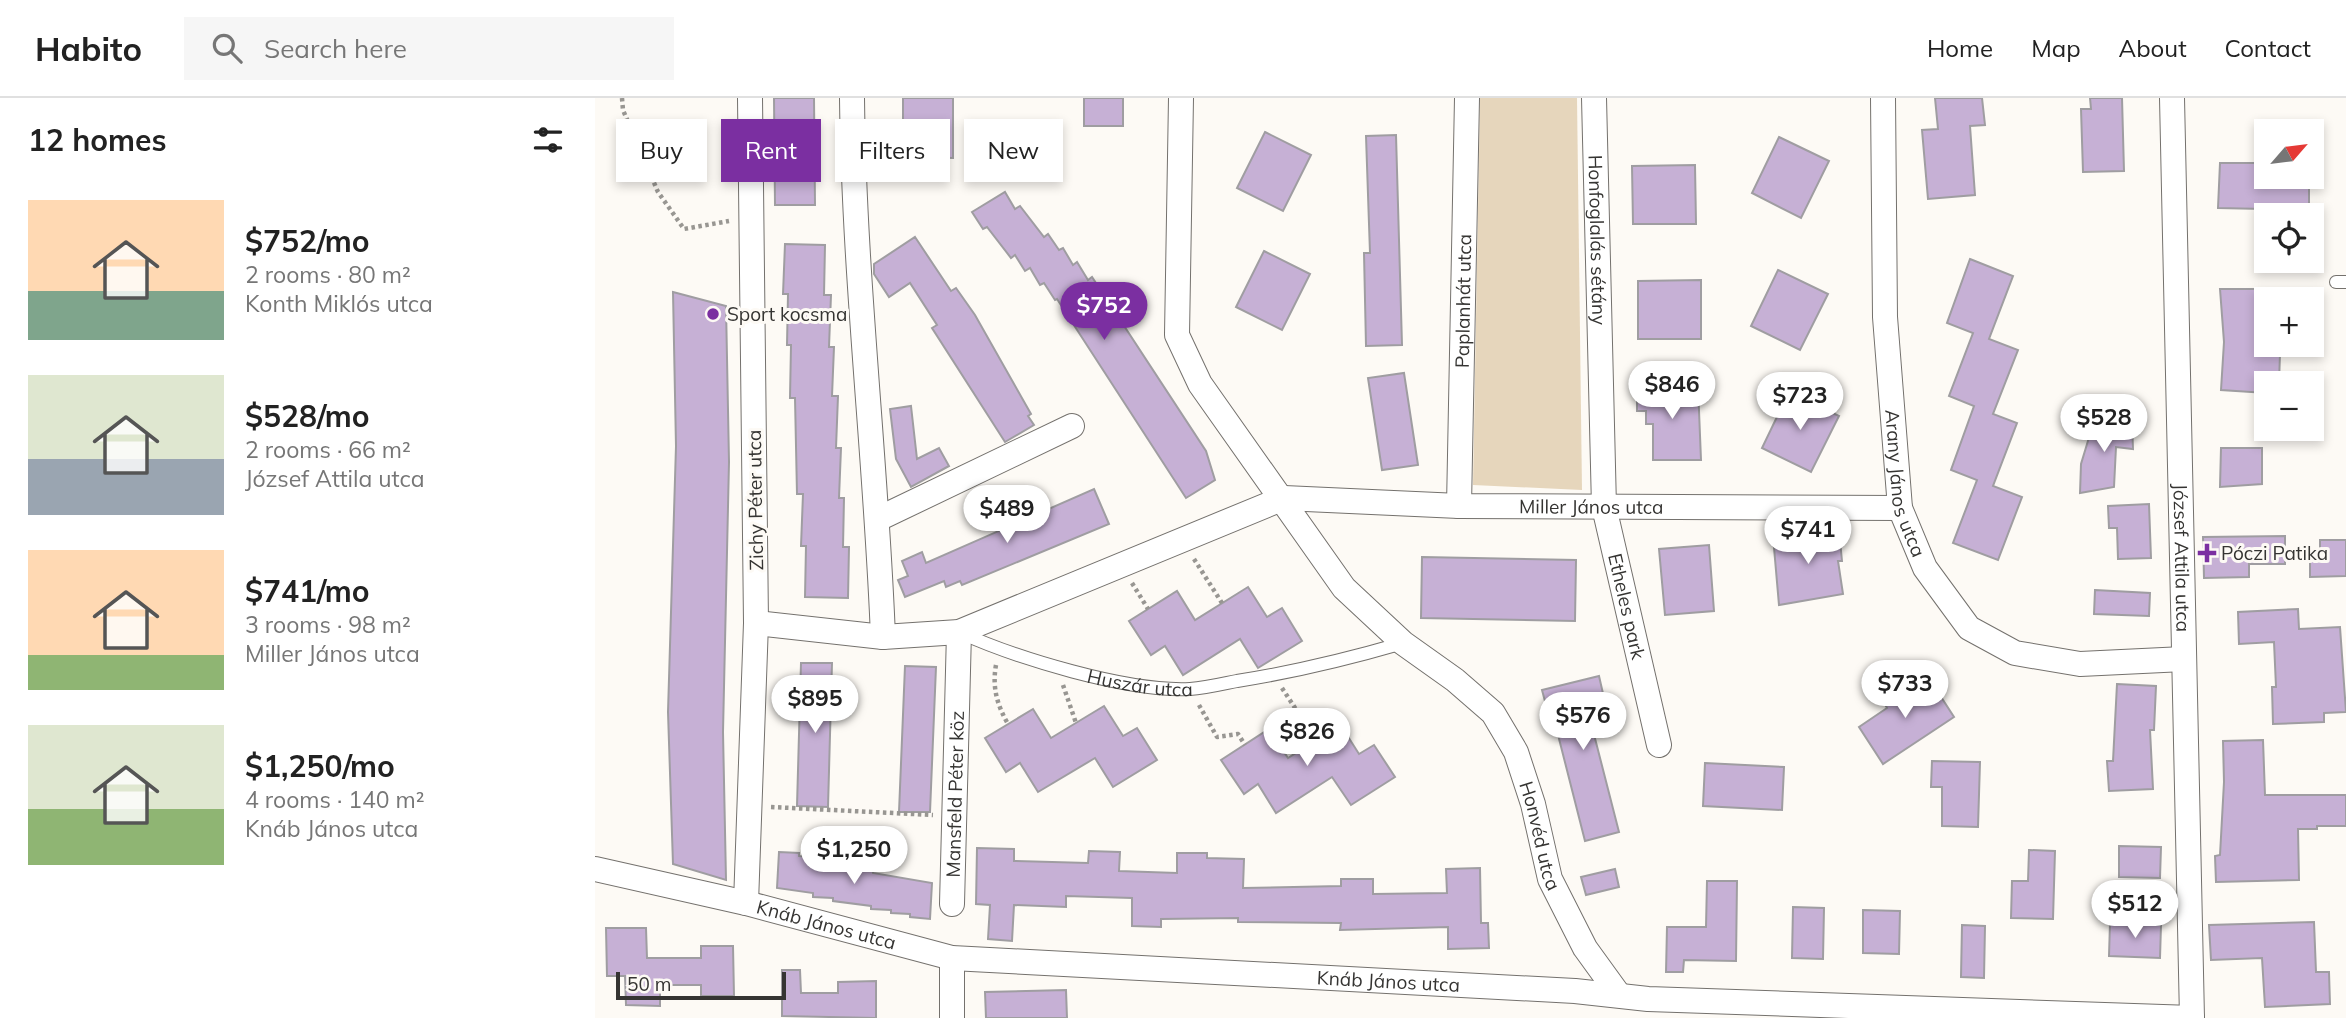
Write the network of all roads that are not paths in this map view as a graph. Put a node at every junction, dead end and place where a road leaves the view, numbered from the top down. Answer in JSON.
{"nodes":[{"id":1,"x":750,"y":98,"type":"edge"},
{"id":2,"x":852,"y":98,"type":"edge"},
{"id":3,"x":1181,"y":98,"type":"edge"},
{"id":4,"x":1467,"y":98,"type":"edge"},
{"id":5,"x":1594,"y":98,"type":"edge"},
{"id":6,"x":1882,"y":98,"type":"edge"},
{"id":7,"x":2172,"y":98,"type":"edge"},
{"id":8,"x":1072,"y":426,"type":"dead end"},
{"id":9,"x":1284,"y":498,"type":"junction"},
{"id":10,"x":1459,"y":506,"type":"junction"},
{"id":11,"x":1604,"y":507,"type":"junction"},
{"id":12,"x":1900,"y":508,"type":"junction"},
{"id":13,"x":878,"y":519,"type":"junction"},
{"id":14,"x":756,"y":623,"type":"junction"},
{"id":15,"x":959,"y":632,"type":"junction"},
{"id":16,"x":883,"y":638,"type":"junction"},
{"id":17,"x":1403,"y":643,"type":"junction"},
{"id":18,"x":2184,"y":659,"type":"junction"},
{"id":19,"x":1659,"y":745,"type":"dead end"},
{"id":20,"x":595,"y":869,"type":"edge"},
{"id":21,"x":746,"y":903,"type":"junction"},
{"id":22,"x":952,"y":904,"type":"dead end"},
{"id":23,"x":1585,"y":948,"type":"junction"},
{"id":24,"x":952,"y":958,"type":"junction"},
{"id":25,"x":1575,"y":991,"type":"junction"},
{"id":26,"x":1619,"y":995,"type":"junction"},
{"id":27,"x":1648,"y":1009,"type":"edge"},
{"id":28,"x":952,"y":1018,"type":"edge"},
{"id":29,"x":2192,"y":1018,"type":"edge"}],
"edges":[{"from":1,"to":14,"type":"street","name":"Zichy Péter utca"},
{"from":2,"to":13,"type":"street"},
{"from":3,"to":9,"type":"street","name":"Honvéd utca"},
{"from":4,"to":10,"type":"street","name":"Paplanhát utca"},
{"from":5,"to":11,"type":"street","name":"Honfoglalás sétány"},
{"from":6,"to":12,"type":"street","name":"Arany János utca"},
{"from":7,"to":18,"type":"street","name":"József Attila utca"},
{"from":8,"to":13,"type":"street"},
{"from":9,"to":10,"type":"street","name":"Miller János utca"},
{"from":9,"to":15,"type":"street","name":"Huszár utca"},
{"from":9,"to":17,"type":"street","name":"Honvéd utca"},
{"from":10,"to":11,"type":"street","name":"Miller János utca"},
{"from":11,"to":12,"type":"street","name":"Miller János utca"},
{"from":11,"to":19,"type":"street","name":"Etheles park"},
{"from":12,"to":18,"type":"street","name":"Arany János utca"},
{"from":13,"to":16,"type":"street"},
{"from":14,"to":16,"type":"street","name":"Huszár utca"},
{"from":14,"to":21,"type":"street","name":"Zichy Péter utca"},
{"from":15,"to":16,"type":"street","name":"Huszár utca"},
{"from":15,"to":17,"type":"lane","name":"Huszár utca"},
{"from":15,"to":22,"type":"street","name":"Mansfeld Péter köz"},
{"from":17,"to":23,"type":"street","name":"Honvéd utca"},
{"from":18,"to":29,"type":"street","name":"József Attila utca"},
{"from":20,"to":21,"type":"street","name":"Knáb János utca"},
{"from":21,"to":24,"type":"street","name":"Knáb János utca"},
{"from":23,"to":25,"type":"street"},
{"from":23,"to":26,"type":"street","name":"Honvéd utca"},
{"from":24,"to":25,"type":"street","name":"Knáb János utca"},
{"from":24,"to":28,"type":"street"},
{"from":25,"to":26,"type":"street","name":"Knáb János utca"},
{"from":26,"to":27,"type":"street","name":"Knáb János utca"},
{"from":27,"to":29,"type":"street","name":"Knáb János utca"}]}
